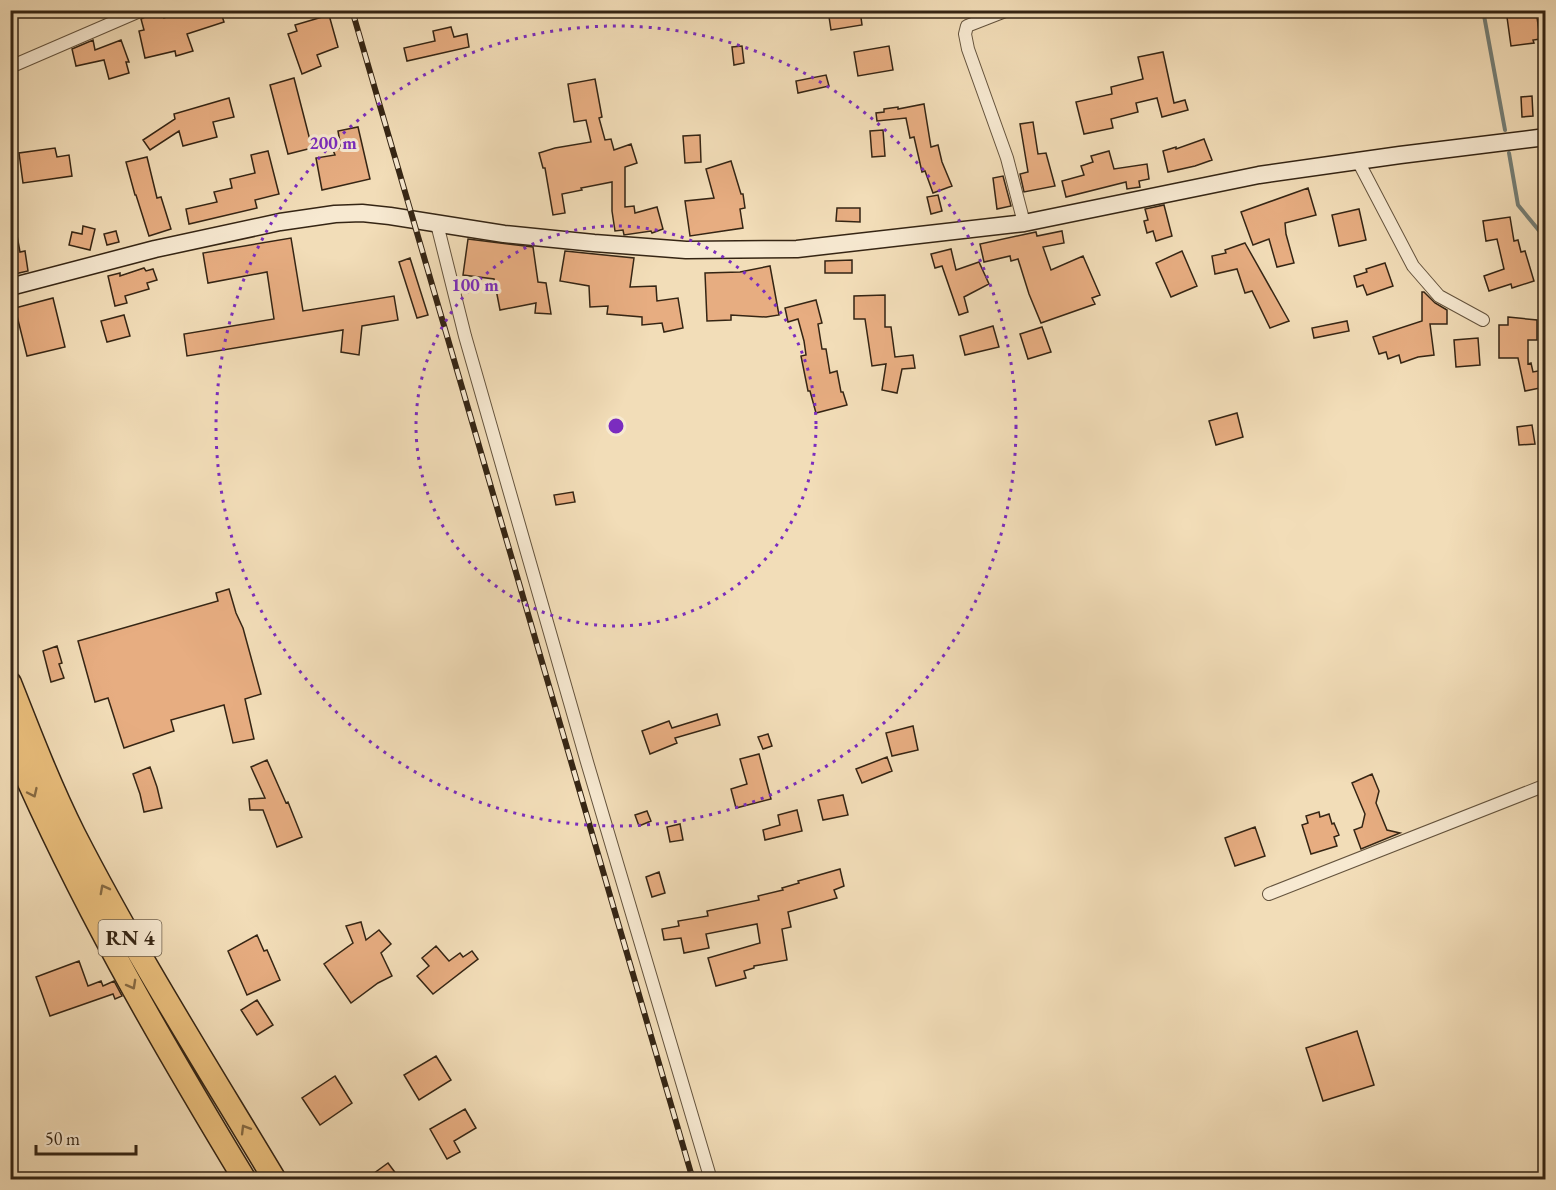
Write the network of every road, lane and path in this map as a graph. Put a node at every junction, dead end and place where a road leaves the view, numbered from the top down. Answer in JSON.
{"nodes":[{"id":1,"x":142,"y":10,"type":"edge"},
{"id":2,"x":1008,"y":10,"type":"edge"},
{"id":3,"x":10,"y":67,"type":"edge"},
{"id":4,"x":1545,"y":137,"type":"edge"},
{"id":5,"x":1358,"y":161,"type":"junction"},
{"id":6,"x":1024,"y":223,"type":"junction"},
{"id":7,"x":437,"y":224,"type":"junction"},
{"id":8,"x":10,"y":287,"type":"edge"},
{"id":9,"x":1483,"y":320,"type":"dead end"},
{"id":10,"x":10,"y":683,"type":"edge"},
{"id":11,"x":10,"y":739,"type":"edge"},
{"id":12,"x":1545,"y":785,"type":"edge"},
{"id":13,"x":1269,"y":894,"type":"dead end"},
{"id":14,"x":245,"y":1179,"type":"edge"},
{"id":15,"x":275,"y":1179,"type":"edge"},
{"id":16,"x":711,"y":1179,"type":"edge"}],
"edges":[{"from":1,"to":3,"type":"street"},
{"from":2,"to":6,"type":"street"},
{"from":4,"to":5,"type":"main road"},
{"from":5,"to":6,"type":"main road"},
{"from":5,"to":9,"type":"street"},
{"from":6,"to":7,"type":"main road"},
{"from":7,"to":8,"type":"main road"},
{"from":7,"to":16,"type":"street"},
{"from":15,"to":10,"type":"highway","number":"RN 4","one_way":true},
{"from":11,"to":14,"type":"highway","number":"RN 4","one_way":true},
{"from":12,"to":13,"type":"street"}]}
